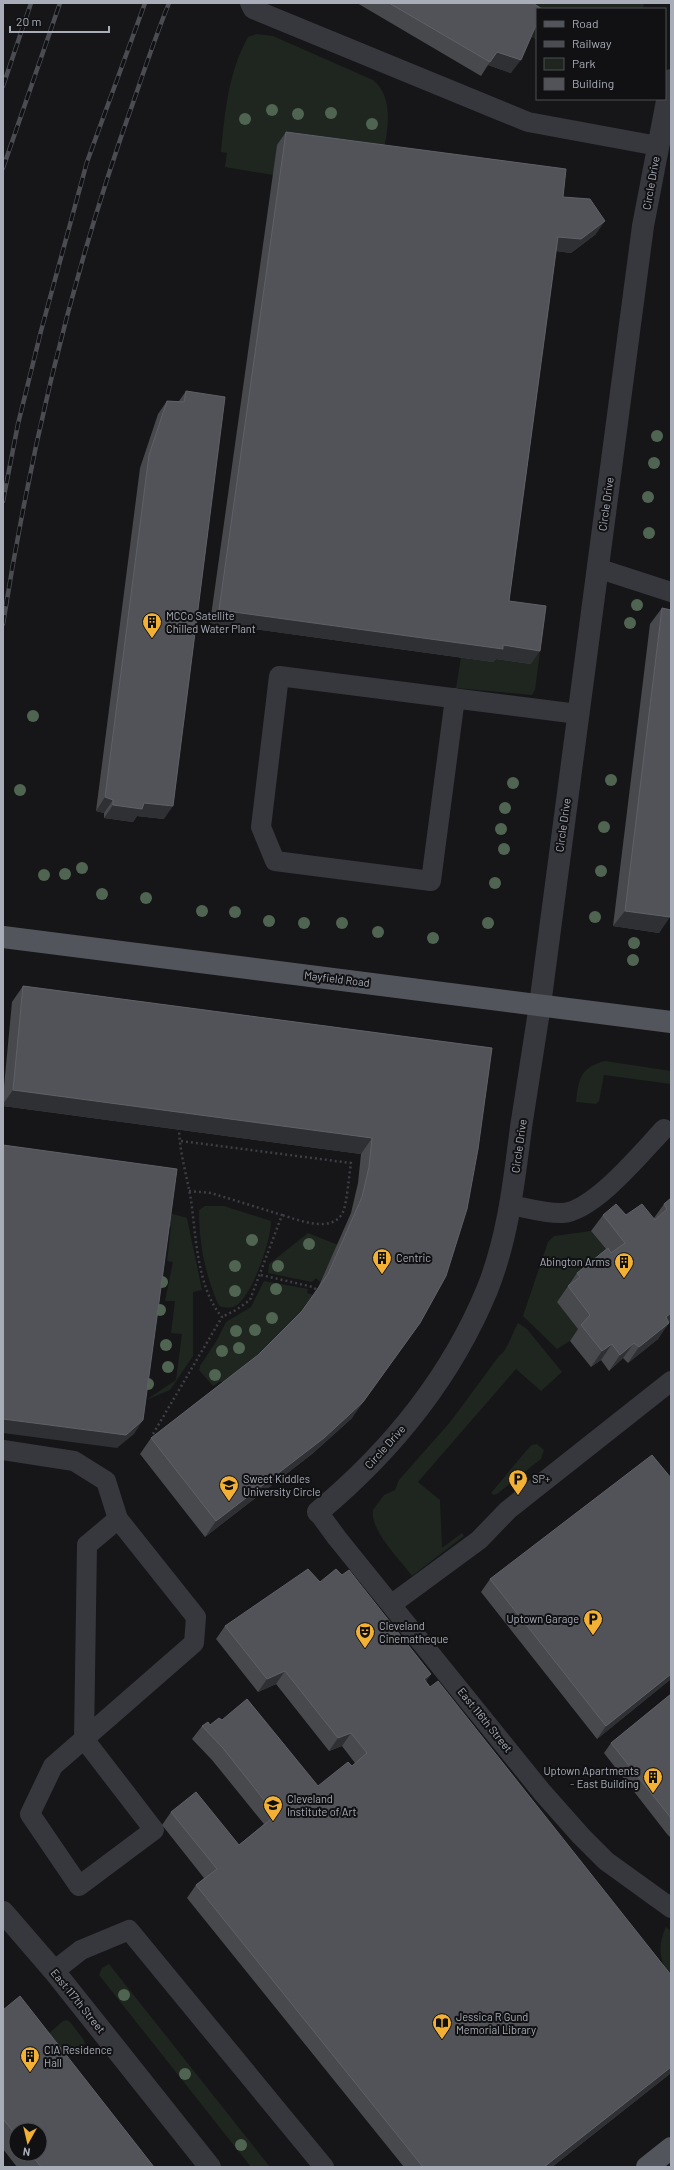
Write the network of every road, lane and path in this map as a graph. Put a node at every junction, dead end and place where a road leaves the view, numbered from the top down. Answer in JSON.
{"nodes":[{"id":1,"x":250,"y":3,"type":"edge"},
{"id":2,"x":671,"y":80,"type":"edge"},
{"id":3,"x":658,"y":146,"type":"junction"},
{"id":4,"x":597,"y":568,"type":"junction"},
{"id":5,"x":671,"y":592,"type":"edge"},
{"id":6,"x":455,"y":698,"type":"junction"},
{"id":7,"x":578,"y":714,"type":"junction"},
{"id":8,"x":3,"y":937,"type":"edge"},
{"id":9,"x":540,"y":1005,"type":"junction"},
{"id":10,"x":671,"y":1022,"type":"edge"},
{"id":11,"x":179,"y":1122,"type":"edge"},
{"id":12,"x":664,"y":1129,"type":"dead end"},
{"id":13,"x":181,"y":1141,"type":"junction"},
{"id":14,"x":189,"y":1191,"type":"junction"},
{"id":15,"x":511,"y":1205,"type":"junction"},
{"id":16,"x":282,"y":1215,"type":"junction"},
{"id":17,"x":261,"y":1275,"type":"junction"},
{"id":18,"x":317,"y":1290,"type":"edge"},
{"id":19,"x":222,"y":1317,"type":"junction"},
{"id":20,"x":671,"y":1381,"type":"edge"},
{"id":21,"x":153,"y":1434,"type":"edge"},
{"id":22,"x":3,"y":1450,"type":"edge"},
{"id":23,"x":318,"y":1512,"type":"joint"},
{"id":24,"x":118,"y":1519,"type":"junction"},
{"id":25,"x":392,"y":1604,"type":"junction"},
{"id":26,"x":84,"y":1739,"type":"junction"},
{"id":27,"x":671,"y":1908,"type":"edge"},
{"id":28,"x":3,"y":1912,"type":"edge"},
{"id":29,"x":54,"y":1971,"type":"junction"},
{"id":30,"x":671,"y":2148,"type":"edge"},
{"id":31,"x":210,"y":2167,"type":"edge"},
{"id":32,"x":324,"y":2167,"type":"edge"},
{"id":33,"x":647,"y":2167,"type":"edge"}],
"edges":[{"from":1,"to":3,"type":"lane"},
{"from":2,"to":3,"type":"street","name":"Circle Drive"},
{"from":3,"to":4,"type":"street","name":"Circle Drive"},
{"from":4,"to":5,"type":"lane"},
{"from":4,"to":7,"type":"street","name":"Circle Drive"},
{"from":6,"to":6,"type":"lane"},
{"from":6,"to":7,"type":"lane"},
{"from":7,"to":9,"type":"street","name":"Circle Drive"},
{"from":8,"to":9,"type":"main road","name":"Mayfield Road"},
{"from":9,"to":10,"type":"main road","name":"Mayfield Road"},
{"from":9,"to":15,"type":"street","name":"Circle Drive"},
{"from":11,"to":13,"type":"path"},
{"from":12,"to":15,"type":"lane"},
{"from":13,"to":14,"type":"path"},
{"from":13,"to":16,"type":"path"},
{"from":14,"to":16,"type":"path"},
{"from":14,"to":19,"type":"path"},
{"from":15,"to":23,"type":"street","name":"Circle Drive"},
{"from":16,"to":17,"type":"path"},
{"from":17,"to":18,"type":"path"},
{"from":17,"to":19,"type":"path"},
{"from":19,"to":21,"type":"path"},
{"from":20,"to":25,"type":"lane"},
{"from":22,"to":24,"type":"lane"},
{"from":23,"to":25,"type":"lane","name":"East 116th Street"},
{"from":24,"to":26,"type":"lane"},
{"from":24,"to":26,"type":"lane"},
{"from":25,"to":27,"type":"lane","name":"East 116th Street"},
{"from":26,"to":26,"type":"lane"},
{"from":28,"to":29,"type":"street","name":"East 117th Street"},
{"from":29,"to":31,"type":"street","name":"East 117th Street"},
{"from":29,"to":32,"type":"lane"},
{"from":30,"to":33,"type":"main road"}]}
